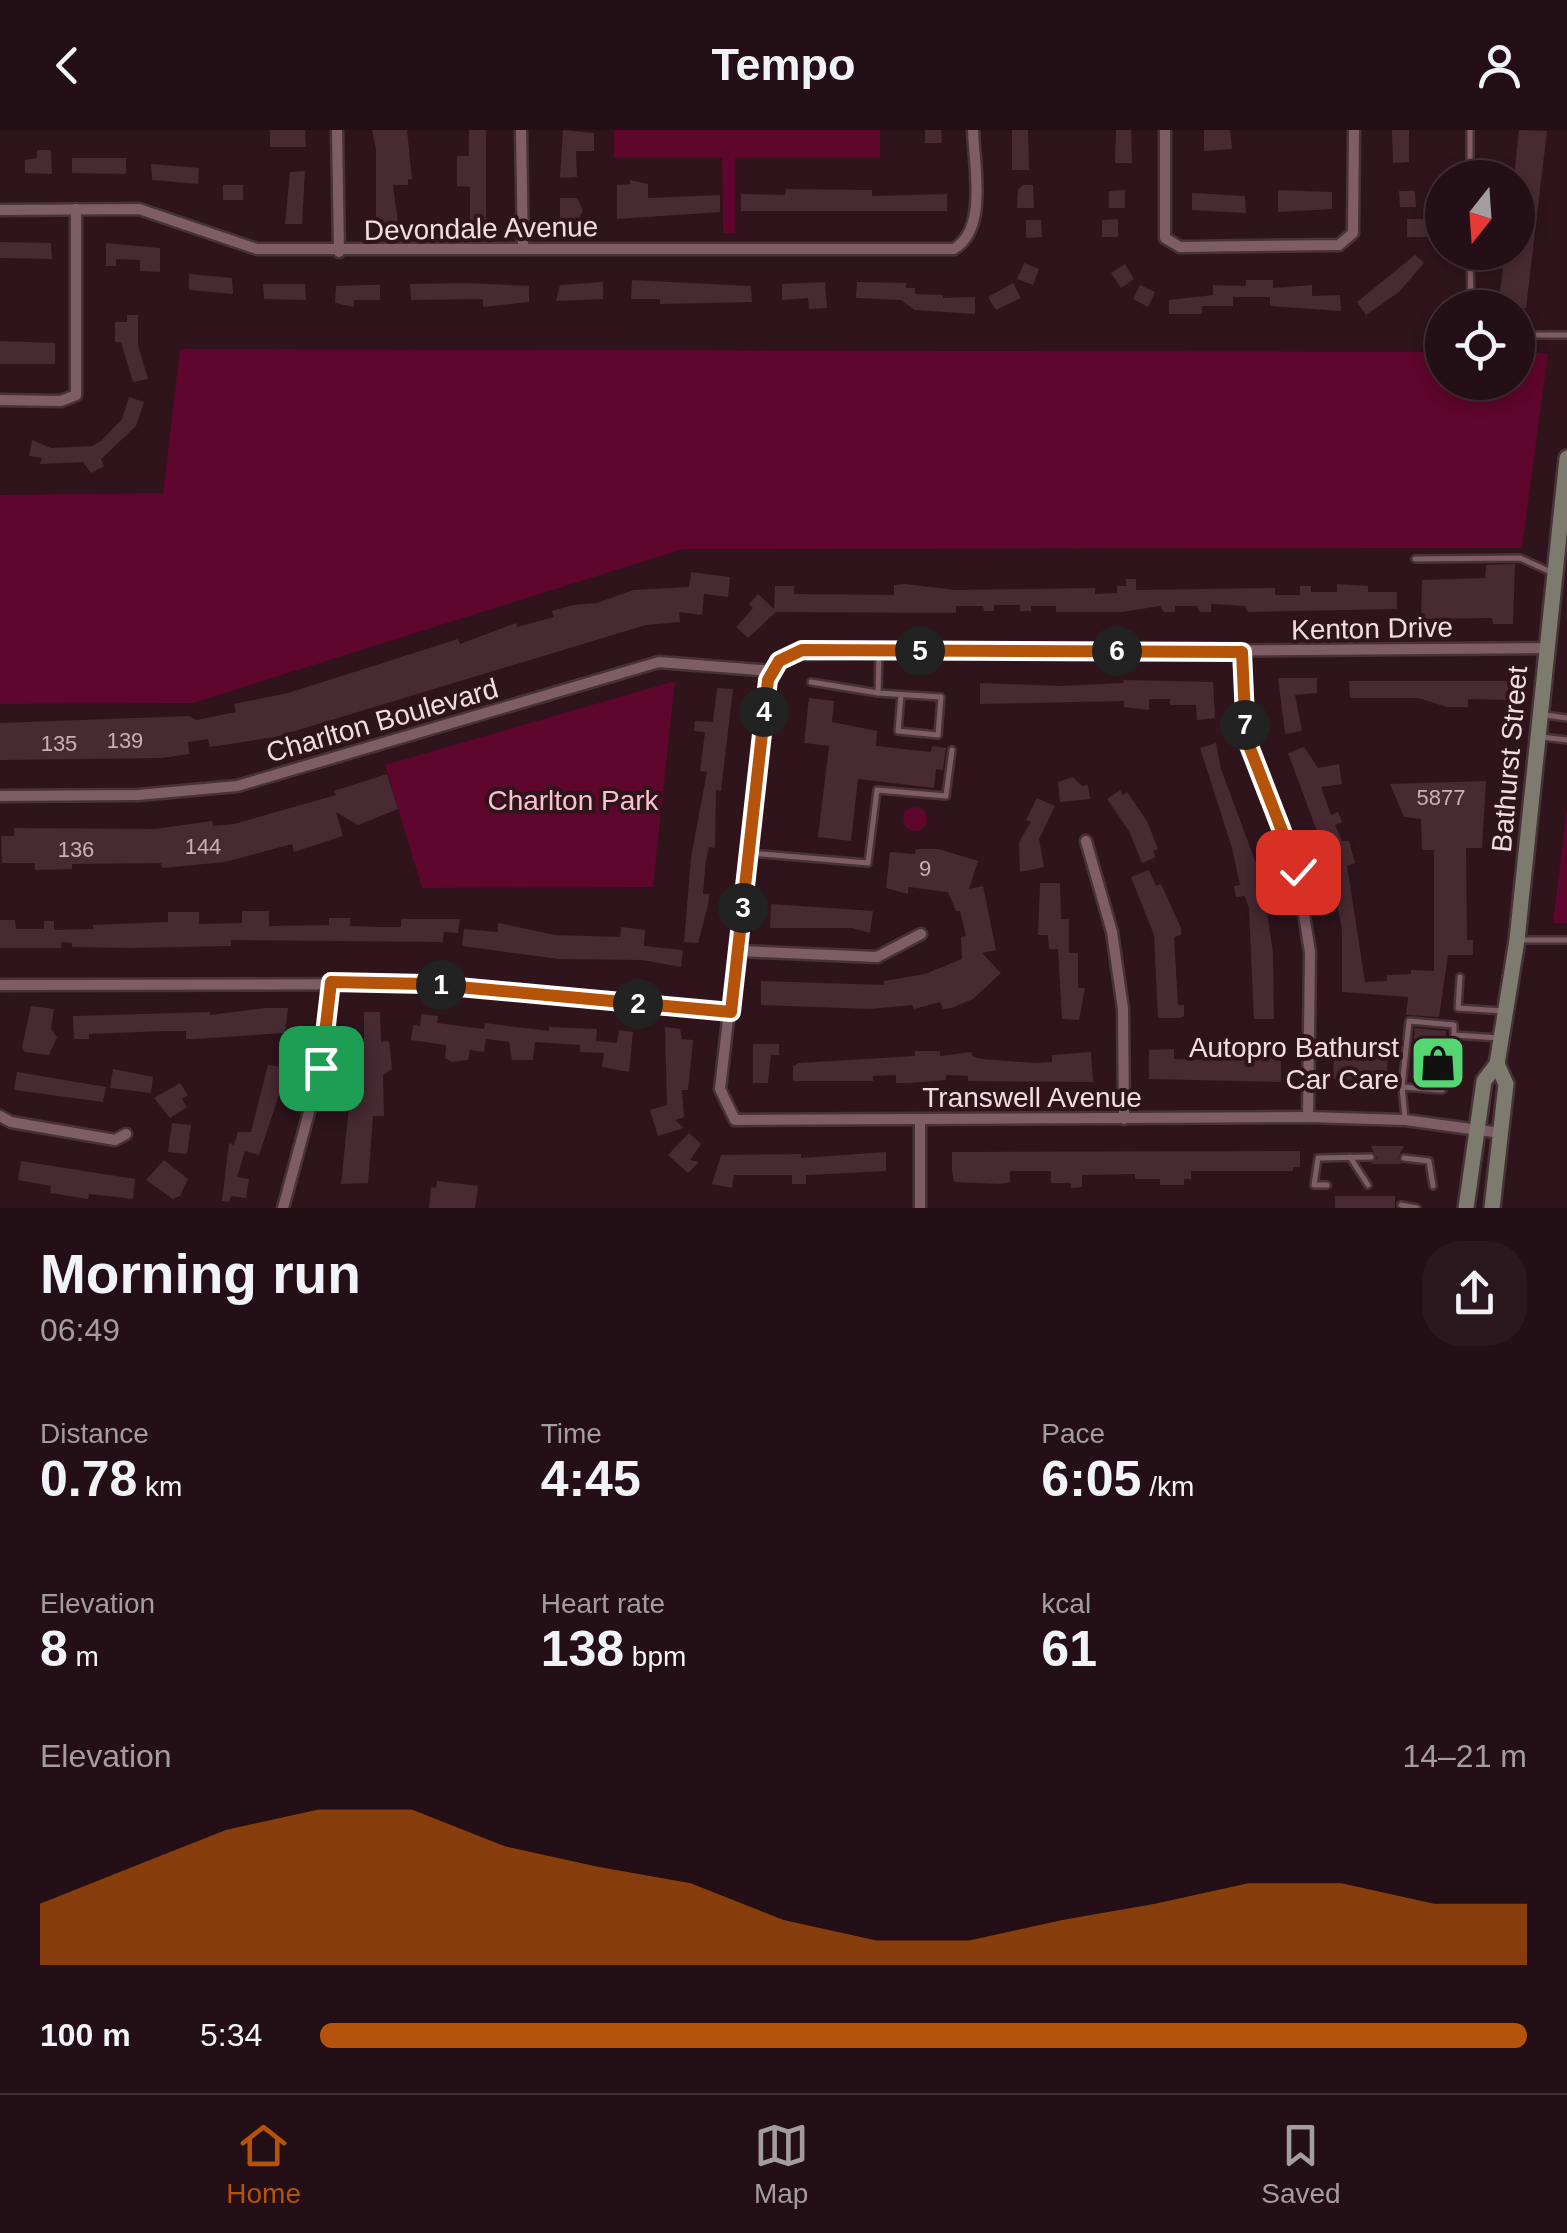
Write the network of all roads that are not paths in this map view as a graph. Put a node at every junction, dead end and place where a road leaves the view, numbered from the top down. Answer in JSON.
{"nodes":[{"id":1,"x":338,"y":130,"type":"edge"},
{"id":2,"x":521,"y":130,"type":"edge"},
{"id":3,"x":973,"y":130,"type":"edge"},
{"id":4,"x":1165,"y":130,"type":"edge"},
{"id":5,"x":1354,"y":130,"type":"edge"},
{"id":6,"x":1470,"y":130,"type":"edge"},
{"id":7,"x":1470,"y":160,"type":"edge"},
{"id":8,"x":0,"y":210,"type":"edge"},
{"id":9,"x":76,"y":210,"type":"junction"},
{"id":10,"x":522,"y":249,"type":"junction"},
{"id":11,"x":338,"y":252,"type":"junction"},
{"id":12,"x":1535,"y":335,"type":"edge"},
{"id":13,"x":1567,"y":335,"type":"edge"},
{"id":14,"x":0,"y":400,"type":"edge"},
{"id":15,"x":1567,"y":458,"type":"edge"},
{"id":16,"x":1563,"y":520,"type":"edge"},
{"id":17,"x":1415,"y":559,"type":"dead end"},
{"id":18,"x":1558,"y":566,"type":"edge"},
{"id":19,"x":1544,"y":648,"type":"junction"},
{"id":20,"x":878,"y":650,"type":"junction"},
{"id":21,"x":1242,"y":652,"type":"junction"},
{"id":22,"x":772,"y":671,"type":"junction"},
{"id":23,"x":810,"y":682,"type":"dead end"},
{"id":24,"x":878,"y":692,"type":"junction"},
{"id":25,"x":900,"y":695,"type":"junction"},
{"id":26,"x":1539,"y":714,"type":"junction"},
{"id":27,"x":1567,"y":718,"type":"edge"},
{"id":28,"x":1538,"y":737,"type":"junction"},
{"id":29,"x":1567,"y":740,"type":"edge"},
{"id":30,"x":952,"y":750,"type":"dead end"},
{"id":31,"x":0,"y":796,"type":"edge"},
{"id":32,"x":1086,"y":841,"type":"dead end"},
{"id":33,"x":750,"y":852,"type":"junction"},
{"id":34,"x":922,"y":934,"type":"dead end"},
{"id":35,"x":1517,"y":940,"type":"junction"},
{"id":36,"x":1567,"y":940,"type":"edge"},
{"id":37,"x":738,"y":950,"type":"junction"},
{"id":38,"x":1460,"y":977,"type":"dead end"},
{"id":39,"x":331,"y":982,"type":"junction"},
{"id":40,"x":0,"y":985,"type":"edge"},
{"id":41,"x":1506,"y":1011,"type":"junction"},
{"id":42,"x":731,"y":1012,"type":"junction"},
{"id":43,"x":1454,"y":1035,"type":"junction"},
{"id":44,"x":1502,"y":1038,"type":"junction"},
{"id":45,"x":1498,"y":1064,"type":"junction"},
{"id":46,"x":1402,"y":1087,"type":"junction"},
{"id":47,"x":0,"y":1116,"type":"edge"},
{"id":48,"x":1308,"y":1117,"type":"junction"},
{"id":49,"x":1124,"y":1119,"type":"junction"},
{"id":50,"x":920,"y":1120,"type":"junction"},
{"id":51,"x":1406,"y":1120,"type":"junction"},
{"id":52,"x":1476,"y":1130,"type":"junction"},
{"id":53,"x":1501,"y":1133,"type":"junction"},
{"id":54,"x":126,"y":1134,"type":"dead end"},
{"id":55,"x":1350,"y":1156,"type":"junction"},
{"id":56,"x":1371,"y":1157,"type":"dead end"},
{"id":57,"x":1404,"y":1158,"type":"dead end"},
{"id":58,"x":1328,"y":1185,"type":"dead end"},
{"id":59,"x":1368,"y":1185,"type":"dead end"},
{"id":60,"x":1433,"y":1186,"type":"dead end"},
{"id":61,"x":1401,"y":1204,"type":"dead end"},
{"id":62,"x":283,"y":1208,"type":"edge"},
{"id":63,"x":920,"y":1208,"type":"edge"},
{"id":64,"x":1417,"y":1208,"type":"edge"},
{"id":65,"x":1466,"y":1208,"type":"edge"},
{"id":66,"x":1492,"y":1208,"type":"edge"}],
"edges":[{"from":1,"to":11,"type":"street"},
{"from":2,"to":10,"type":"street"},
{"from":3,"to":10,"type":"street","name":"Devondale Avenue"},
{"from":4,"to":5,"type":"street"},
{"from":6,"to":7,"type":"lane"},
{"from":8,"to":9,"type":"street","name":"Devondale Avenue"},
{"from":9,"to":11,"type":"street","name":"Devondale Avenue"},
{"from":9,"to":14,"type":"street"},
{"from":10,"to":11,"type":"street","name":"Devondale Avenue"},
{"from":12,"to":13,"type":"lane"},
{"from":15,"to":16,"type":"main road","name":"Bathurst Street"},
{"from":16,"to":18,"type":"main road","name":"Bathurst Street"},
{"from":17,"to":18,"type":"lane"},
{"from":18,"to":19,"type":"main road","name":"Bathurst Street"},
{"from":19,"to":21,"type":"street","name":"Kenton Drive"},
{"from":19,"to":26,"type":"main road","name":"Bathurst Street"},
{"from":20,"to":21,"type":"street","name":"Kenton Drive"},
{"from":20,"to":22,"type":"street","name":"Kenton Drive"},
{"from":20,"to":24,"type":"lane"},
{"from":21,"to":48,"type":"street"},
{"from":22,"to":31,"type":"street","name":"Charlton Boulevard"},
{"from":22,"to":33,"type":"street"},
{"from":23,"to":24,"type":"lane"},
{"from":24,"to":25,"type":"lane"},
{"from":25,"to":25,"type":"lane"},
{"from":26,"to":27,"type":"lane"},
{"from":26,"to":28,"type":"main road","name":"Bathurst Street"},
{"from":28,"to":29,"type":"lane"},
{"from":28,"to":35,"type":"main road","name":"Bathurst Street"},
{"from":30,"to":33,"type":"lane"},
{"from":32,"to":49,"type":"street"},
{"from":33,"to":37,"type":"street"},
{"from":34,"to":37,"type":"street"},
{"from":35,"to":36,"type":"lane"},
{"from":35,"to":41,"type":"main road","name":"Bathurst Street"},
{"from":37,"to":42,"type":"street"},
{"from":38,"to":41,"type":"lane"},
{"from":39,"to":40,"type":"street"},
{"from":39,"to":42,"type":"street"},
{"from":39,"to":62,"type":"street"},
{"from":41,"to":44,"type":"main road","name":"Bathurst Street"},
{"from":42,"to":50,"type":"street","name":"Transwell Avenue"},
{"from":43,"to":44,"type":"lane"},
{"from":43,"to":46,"type":"lane"},
{"from":43,"to":46,"type":"lane"},
{"from":44,"to":45,"type":"main road","name":"Bathurst Street"},
{"from":45,"to":52,"type":"main road","name":"Bathurst Street"},
{"from":45,"to":53,"type":"main road","name":"Bathurst Street"},
{"from":46,"to":51,"type":"lane"},
{"from":47,"to":54,"type":"street"},
{"from":48,"to":49,"type":"street","name":"Transwell Avenue"},
{"from":48,"to":51,"type":"street","name":"Transwell Avenue"},
{"from":49,"to":50,"type":"street","name":"Transwell Avenue"},
{"from":50,"to":63,"type":"street"},
{"from":51,"to":52,"type":"street","name":"Transwell Avenue"},
{"from":52,"to":53,"type":"street","name":"Transwell Avenue"},
{"from":52,"to":65,"type":"main road","name":"Bathurst Street"},
{"from":53,"to":66,"type":"main road","name":"Bathurst Street"},
{"from":55,"to":56,"type":"lane"},
{"from":55,"to":58,"type":"lane"},
{"from":55,"to":59,"type":"lane"},
{"from":57,"to":60,"type":"lane"},
{"from":61,"to":64,"type":"lane"}]}
